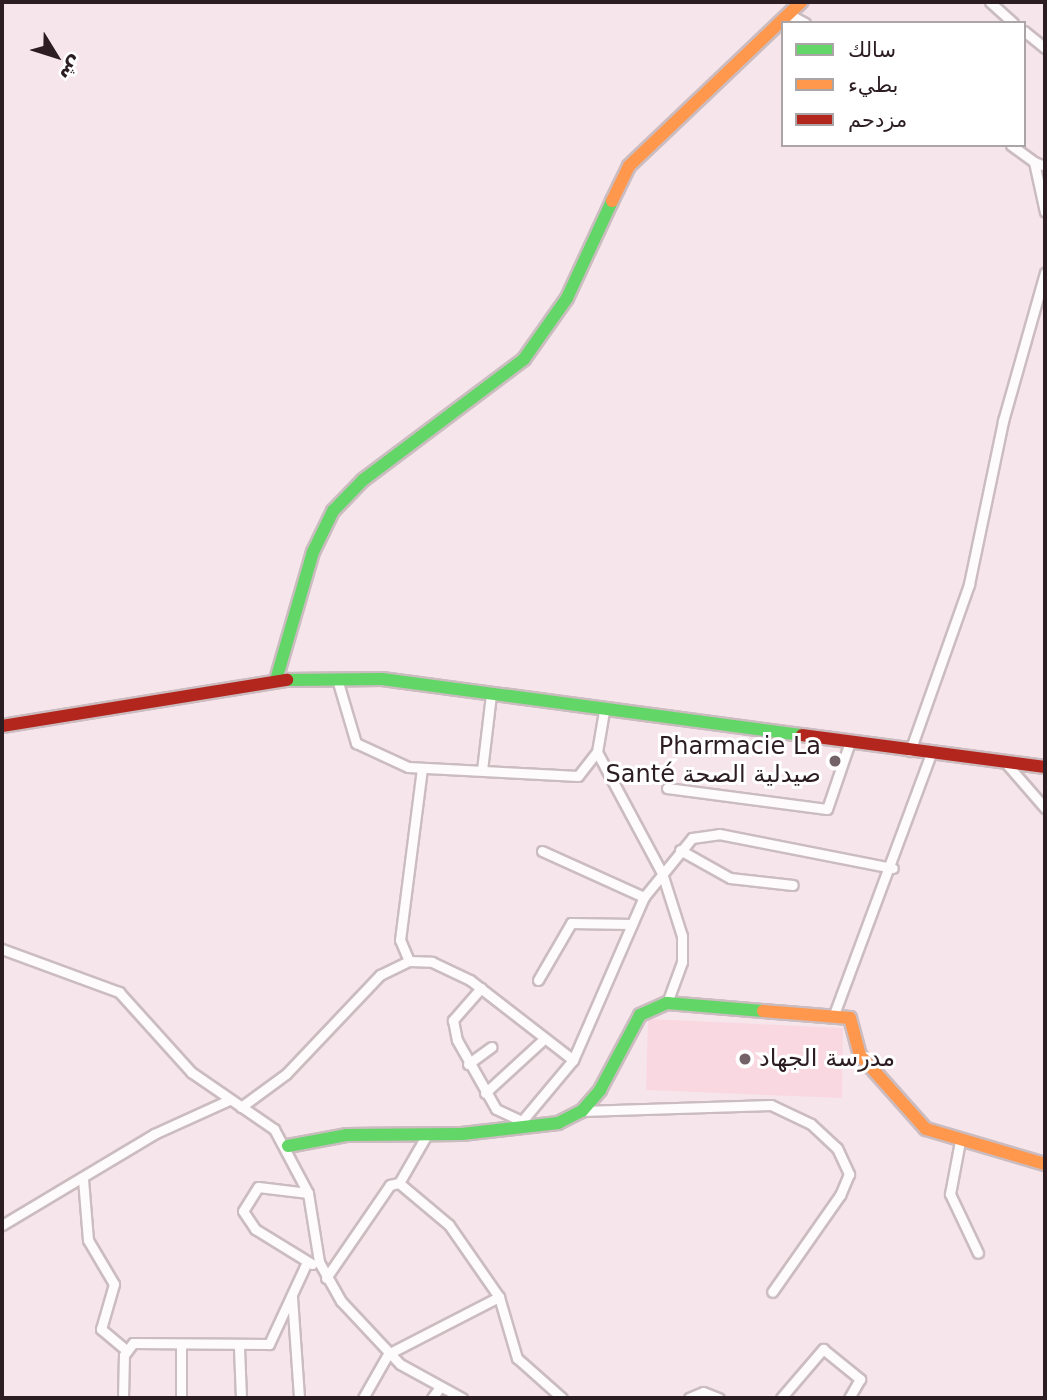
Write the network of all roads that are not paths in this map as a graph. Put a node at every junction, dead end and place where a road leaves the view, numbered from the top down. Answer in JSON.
{"nodes":[{"id":1,"x":801,"y":2,"type":"edge"},
{"id":2,"x":990,"y":2,"type":"edge"},
{"id":3,"x":790,"y":15,"type":"junction"},
{"id":4,"x":783,"y":21,"type":"edge"},
{"id":5,"x":801,"y":21,"type":"edge"},
{"id":6,"x":1011,"y":21,"type":"edge"},
{"id":7,"x":781,"y":23,"type":"edge"},
{"id":8,"x":1026,"y":33,"type":"edge"},
{"id":9,"x":1045,"y":48,"type":"edge"},
{"id":10,"x":1014,"y":147,"type":"edge"},
{"id":11,"x":1034,"y":162,"type":"junction"},
{"id":12,"x":1045,"y":166,"type":"edge"},
{"id":13,"x":1045,"y":212,"type":"edge"},
{"id":14,"x":1045,"y":273,"type":"edge"},
{"id":15,"x":337,"y":679,"type":"junction"},
{"id":16,"x":275,"y":680,"type":"junction"},
{"id":17,"x":491,"y":695,"type":"junction"},
{"id":18,"x":604,"y":711,"type":"junction"},
{"id":19,"x":2,"y":726,"type":"edge"},
{"id":20,"x":850,"y":742,"type":"junction"},
{"id":21,"x":910,"y":751,"type":"junction"},
{"id":22,"x":597,"y":752,"type":"junction"},
{"id":23,"x":931,"y":754,"type":"junction"},
{"id":24,"x":1005,"y":762,"type":"junction"},
{"id":25,"x":1045,"y":767,"type":"edge"},
{"id":26,"x":422,"y":768,"type":"junction"},
{"id":27,"x":482,"y":770,"type":"junction"},
{"id":28,"x":667,"y":788,"type":"dead end"},
{"id":29,"x":1045,"y":808,"type":"edge"},
{"id":30,"x":680,"y":850,"type":"junction"},
{"id":31,"x":542,"y":851,"type":"dead end"},
{"id":32,"x":892,"y":868,"type":"junction"},
{"id":33,"x":662,"y":873,"type":"junction"},
{"id":34,"x":793,"y":885,"type":"dead end"},
{"id":35,"x":644,"y":897,"type":"junction"},
{"id":36,"x":632,"y":923,"type":"junction"},
{"id":37,"x":2,"y":949,"type":"edge"},
{"id":38,"x":409,"y":961,"type":"junction"},
{"id":39,"x":538,"y":980,"type":"dead end"},
{"id":40,"x":481,"y":988,"type":"junction"},
{"id":41,"x":667,"y":1003,"type":"junction"},
{"id":42,"x":833,"y":1017,"type":"junction"},
{"id":43,"x":545,"y":1038,"type":"junction"},
{"id":44,"x":491,"y":1047,"type":"dead end"},
{"id":45,"x":573,"y":1060,"type":"junction"},
{"id":46,"x":468,"y":1064,"type":"junction"},
{"id":47,"x":485,"y":1093,"type":"junction"},
{"id":48,"x":229,"y":1100,"type":"junction"},
{"id":49,"x":241,"y":1107,"type":"junction"},
{"id":50,"x":582,"y":1111,"type":"junction"},
{"id":51,"x":426,"y":1136,"type":"junction"},
{"id":52,"x":960,"y":1141,"type":"junction"},
{"id":53,"x":288,"y":1146,"type":"junction"},
{"id":54,"x":1045,"y":1164,"type":"edge"},
{"id":55,"x":83,"y":1179,"type":"junction"},
{"id":56,"x":400,"y":1183,"type":"junction"},
{"id":57,"x":308,"y":1193,"type":"junction"},
{"id":58,"x":2,"y":1225,"type":"edge"},
{"id":59,"x":978,"y":1253,"type":"dead end"},
{"id":60,"x":319,"y":1262,"type":"junction"},
{"id":61,"x":306,"y":1264,"type":"junction"},
{"id":62,"x":326,"y":1278,"type":"junction"},
{"id":63,"x":772,"y":1292,"type":"dead end"},
{"id":64,"x":292,"y":1296,"type":"junction"},
{"id":65,"x":499,"y":1297,"type":"junction"},
{"id":66,"x":181,"y":1345,"type":"junction"},
{"id":67,"x":239,"y":1348,"type":"junction"},
{"id":68,"x":126,"y":1350,"type":"junction"},
{"id":69,"x":388,"y":1354,"type":"junction"},
{"id":70,"x":440,"y":1387,"type":"junction"},
{"id":71,"x":556,"y":1396,"type":"edge"},
{"id":72,"x":123,"y":1398,"type":"edge"},
{"id":73,"x":181,"y":1398,"type":"edge"},
{"id":74,"x":241,"y":1398,"type":"edge"},
{"id":75,"x":299,"y":1398,"type":"edge"},
{"id":76,"x":363,"y":1398,"type":"edge"},
{"id":77,"x":432,"y":1398,"type":"edge"},
{"id":78,"x":462,"y":1398,"type":"edge"},
{"id":79,"x":689,"y":1398,"type":"edge"},
{"id":80,"x":719,"y":1398,"type":"edge"},
{"id":81,"x":781,"y":1398,"type":"edge"},
{"id":82,"x":849,"y":1398,"type":"edge"}],
"edges":[{"from":1,"to":3,"type":"street"},
{"from":2,"to":6,"type":"street"},
{"from":3,"to":4,"type":"street"},
{"from":3,"to":5,"type":"street"},
{"from":7,"to":16,"type":"street"},
{"from":8,"to":9,"type":"street"},
{"from":10,"to":11,"type":"street"},
{"from":11,"to":12,"type":"street"},
{"from":11,"to":13,"type":"street"},
{"from":14,"to":21,"type":"street"},
{"from":15,"to":16,"type":"street"},
{"from":15,"to":17,"type":"street"},
{"from":15,"to":26,"type":"street"},
{"from":16,"to":19,"type":"street"},
{"from":17,"to":18,"type":"street"},
{"from":17,"to":27,"type":"street"},
{"from":18,"to":20,"type":"street"},
{"from":18,"to":22,"type":"street"},
{"from":20,"to":21,"type":"street"},
{"from":20,"to":28,"type":"street"},
{"from":21,"to":23,"type":"street"},
{"from":22,"to":27,"type":"street"},
{"from":22,"to":33,"type":"street"},
{"from":23,"to":24,"type":"street"},
{"from":23,"to":32,"type":"street"},
{"from":24,"to":25,"type":"street"},
{"from":24,"to":29,"type":"street"},
{"from":26,"to":27,"type":"street"},
{"from":26,"to":38,"type":"street"},
{"from":30,"to":32,"type":"street"},
{"from":30,"to":33,"type":"street"},
{"from":30,"to":34,"type":"street"},
{"from":31,"to":35,"type":"street"},
{"from":32,"to":42,"type":"street"},
{"from":33,"to":35,"type":"street"},
{"from":33,"to":41,"type":"street"},
{"from":35,"to":36,"type":"street"},
{"from":36,"to":39,"type":"street"},
{"from":36,"to":45,"type":"street"},
{"from":37,"to":48,"type":"street"},
{"from":38,"to":40,"type":"street"},
{"from":38,"to":49,"type":"street"},
{"from":40,"to":43,"type":"street"},
{"from":40,"to":46,"type":"street"},
{"from":41,"to":42,"type":"street"},
{"from":41,"to":50,"type":"street"},
{"from":42,"to":52,"type":"street"},
{"from":43,"to":45,"type":"street"},
{"from":43,"to":47,"type":"street"},
{"from":44,"to":46,"type":"street"},
{"from":45,"to":47,"type":"street"},
{"from":46,"to":47,"type":"street"},
{"from":48,"to":49,"type":"street"},
{"from":48,"to":55,"type":"street"},
{"from":49,"to":53,"type":"street"},
{"from":50,"to":51,"type":"street"},
{"from":50,"to":63,"type":"street"},
{"from":51,"to":53,"type":"street"},
{"from":51,"to":56,"type":"street"},
{"from":52,"to":54,"type":"street"},
{"from":52,"to":59,"type":"street"},
{"from":53,"to":57,"type":"street"},
{"from":55,"to":58,"type":"street"},
{"from":55,"to":68,"type":"street"},
{"from":56,"to":62,"type":"street"},
{"from":56,"to":65,"type":"street"},
{"from":57,"to":60,"type":"street"},
{"from":57,"to":61,"type":"street"},
{"from":60,"to":61,"type":"street"},
{"from":60,"to":62,"type":"street"},
{"from":61,"to":64,"type":"street"},
{"from":62,"to":69,"type":"street"},
{"from":64,"to":67,"type":"street"},
{"from":64,"to":75,"type":"street"},
{"from":65,"to":69,"type":"street"},
{"from":65,"to":71,"type":"street"},
{"from":66,"to":67,"type":"street"},
{"from":66,"to":68,"type":"street"},
{"from":66,"to":73,"type":"street"},
{"from":67,"to":74,"type":"street"},
{"from":68,"to":72,"type":"street"},
{"from":69,"to":70,"type":"street"},
{"from":69,"to":76,"type":"street"},
{"from":70,"to":77,"type":"street"},
{"from":70,"to":78,"type":"street"},
{"from":79,"to":80,"type":"street"},
{"from":81,"to":82,"type":"street"}]}
